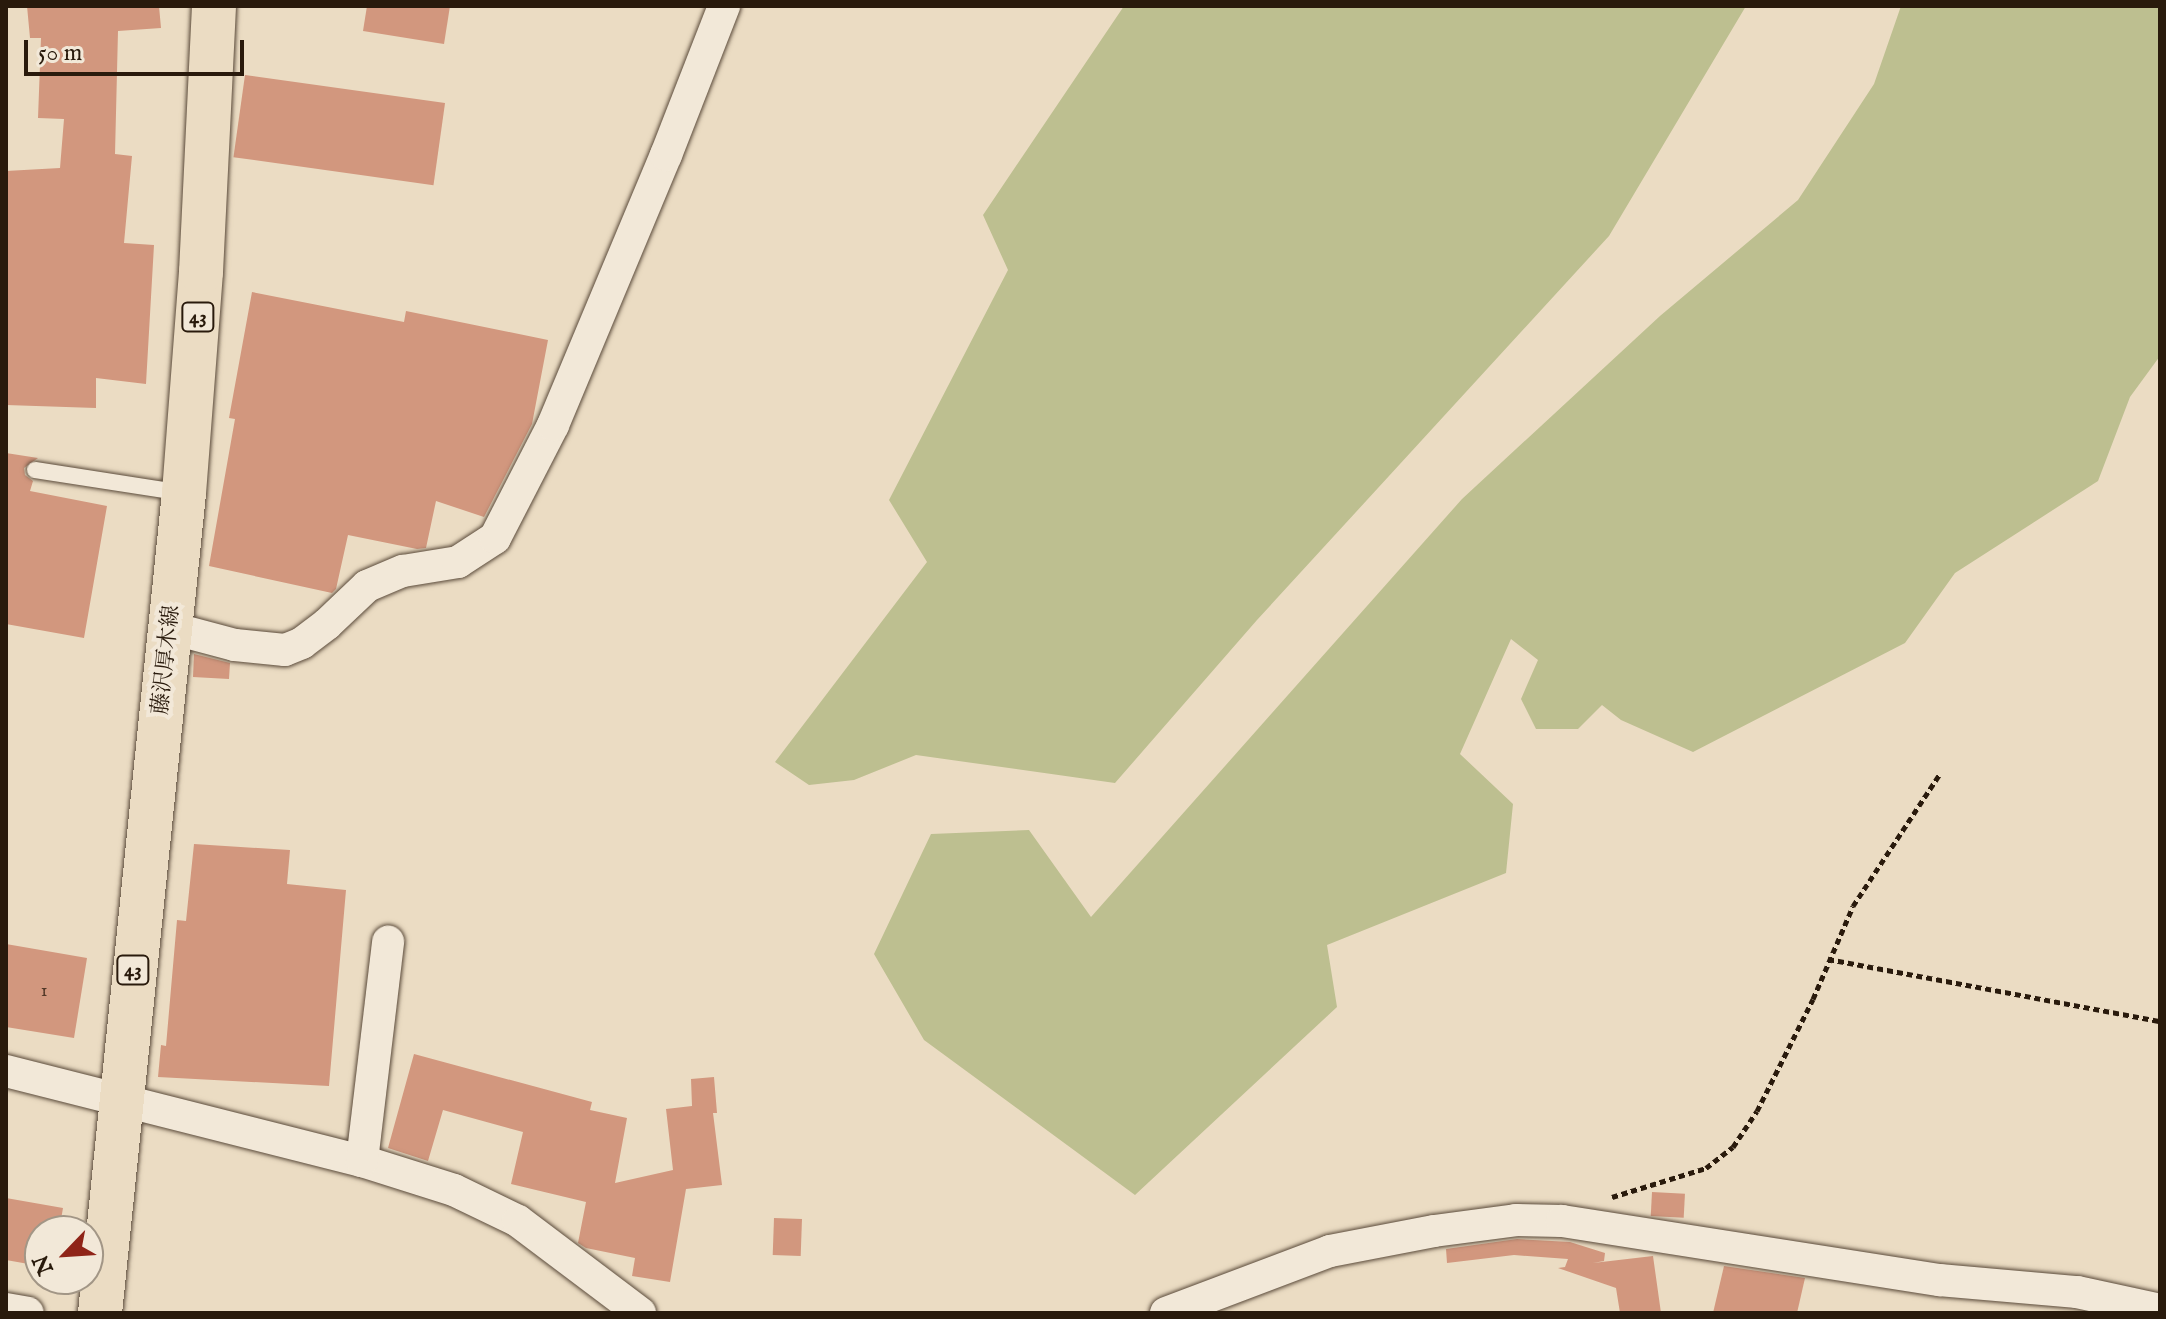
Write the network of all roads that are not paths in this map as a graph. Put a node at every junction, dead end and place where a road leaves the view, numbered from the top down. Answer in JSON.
{"nodes":[{"id":1,"x":214,"y":6,"type":"edge"},
{"id":2,"x":724,"y":6,"type":"edge"},
{"id":3,"x":35,"y":470,"type":"dead end"},
{"id":4,"x":184,"y":493,"type":"junction"},
{"id":5,"x":171,"y":628,"type":"junction"},
{"id":6,"x":388,"y":942,"type":"dead end"},
{"id":7,"x":6,"y":1071,"type":"edge"},
{"id":8,"x":120,"y":1100,"type":"junction"},
{"id":9,"x":362,"y":1161,"type":"junction"},
{"id":10,"x":6,"y":1309,"type":"edge"},
{"id":11,"x":2160,"y":1310,"type":"edge"},
{"id":12,"x":28,"y":1313,"type":"edge"},
{"id":13,"x":100,"y":1313,"type":"edge"},
{"id":14,"x":640,"y":1313,"type":"edge"},
{"id":15,"x":1166,"y":1313,"type":"edge"}],
"edges":[{"from":1,"to":4,"type":"main road","name":"藤沢厚木線","number":"43"},
{"from":2,"to":5,"type":"street"},
{"from":3,"to":4,"type":"lane"},
{"from":4,"to":5,"type":"main road","name":"藤沢厚木線","number":"43"},
{"from":5,"to":8,"type":"main road","name":"藤沢厚木線","number":"43"},
{"from":6,"to":9,"type":"street"},
{"from":7,"to":8,"type":"street"},
{"from":8,"to":9,"type":"street"},
{"from":8,"to":13,"type":"main road","name":"藤沢厚木線","number":"43"},
{"from":9,"to":14,"type":"street"},
{"from":10,"to":12,"type":"street"},
{"from":11,"to":15,"type":"street"}]}
